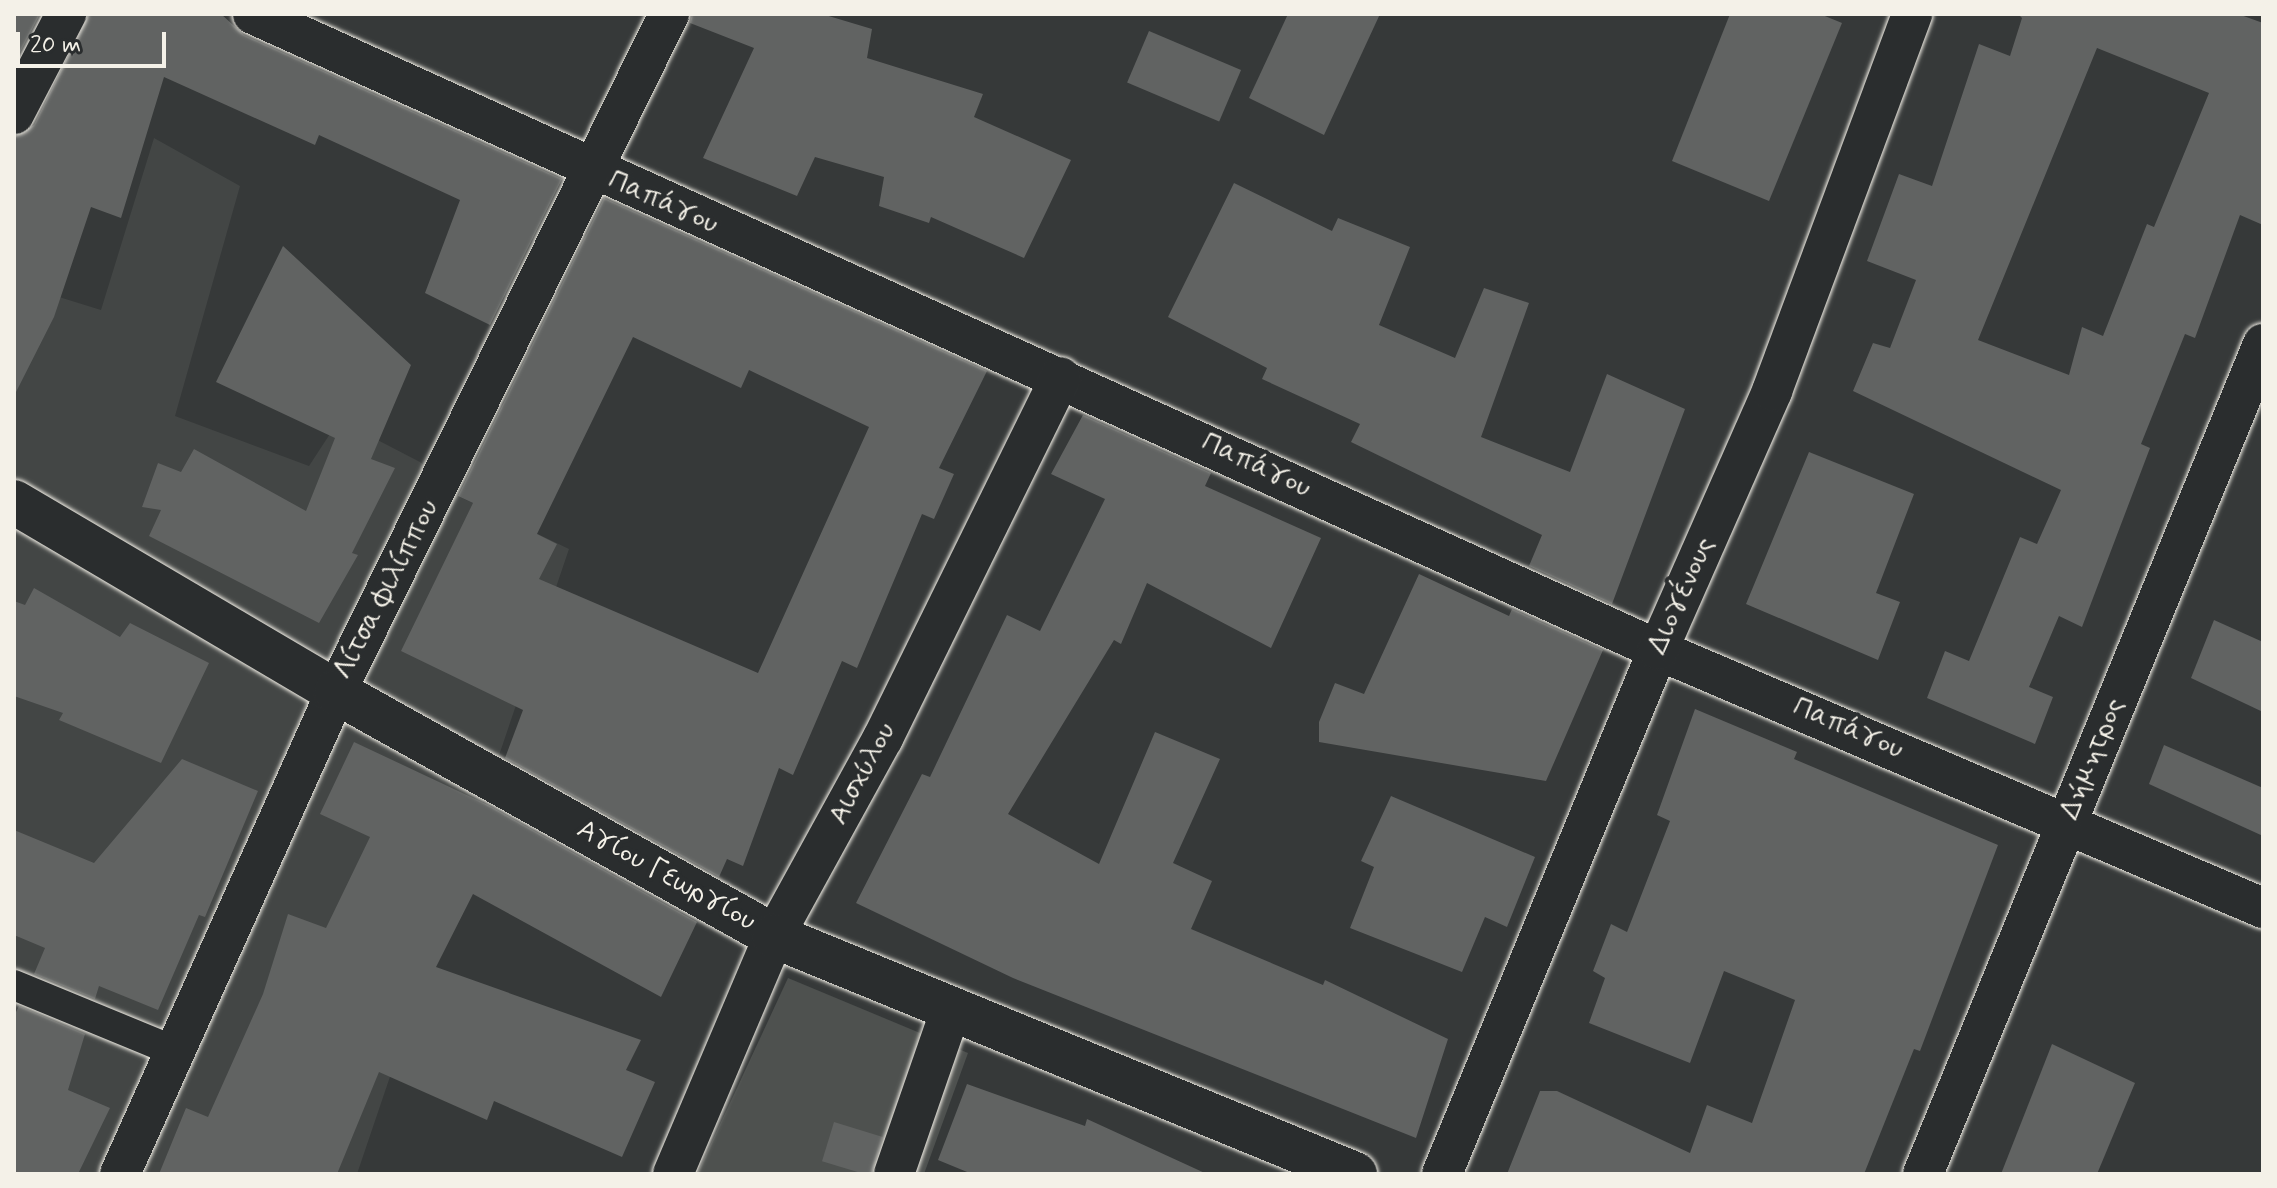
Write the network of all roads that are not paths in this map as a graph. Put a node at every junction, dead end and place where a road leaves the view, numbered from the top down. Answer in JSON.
{"nodes":[{"id":1,"x":66,"y":14,"type":"edge"},
{"id":2,"x":253,"y":14,"type":"edge"},
{"id":3,"x":669,"y":14,"type":"edge"},
{"id":4,"x":1912,"y":14,"type":"edge"},
{"id":5,"x":14,"y":114,"type":"edge"},
{"id":6,"x":593,"y":172,"type":"junction"},
{"id":7,"x":2263,"y":344,"type":"edge"},
{"id":8,"x":1061,"y":377,"type":"junction"},
{"id":9,"x":14,"y":502,"type":"edge"},
{"id":10,"x":1658,"y":650,"type":"junction"},
{"id":11,"x":336,"y":692,"type":"junction"},
{"id":12,"x":2068,"y":820,"type":"junction"},
{"id":13,"x":2263,"y":908,"type":"edge"},
{"id":14,"x":774,"y":936,"type":"junction"},
{"id":15,"x":14,"y":985,"type":"edge"},
{"id":16,"x":951,"y":1009,"type":"junction"},
{"id":17,"x":172,"y":1050,"type":"junction"},
{"id":18,"x":120,"y":1174,"type":"edge"},
{"id":19,"x":673,"y":1174,"type":"edge"},
{"id":20,"x":894,"y":1174,"type":"edge"},
{"id":21,"x":1355,"y":1174,"type":"edge"},
{"id":22,"x":1442,"y":1174,"type":"edge"},
{"id":23,"x":1923,"y":1174,"type":"edge"}],
"edges":[{"from":1,"to":5,"type":"street"},
{"from":2,"to":6,"type":"street","name":"Παπάγου"},
{"from":3,"to":6,"type":"street","name":"Λίτσα Φιλίππου"},
{"from":4,"to":10,"type":"street","name":"Διογένους"},
{"from":6,"to":8,"type":"street","name":"Παπάγου"},
{"from":6,"to":11,"type":"street","name":"Λίτσα Φιλίππου"},
{"from":7,"to":12,"type":"street","name":"Δήμητρος"},
{"from":8,"to":10,"type":"street","name":"Παπάγου"},
{"from":8,"to":14,"type":"street","name":"Αισχύλου"},
{"from":9,"to":11,"type":"street","name":"Αγίου Γεωργίου"},
{"from":10,"to":12,"type":"street","name":"Παπάγου"},
{"from":10,"to":22,"type":"street","name":"Διογένους"},
{"from":11,"to":14,"type":"street","name":"Αγίου Γεωργίου"},
{"from":11,"to":17,"type":"street","name":"Λίτσα Φιλίππου"},
{"from":12,"to":13,"type":"street","name":"Παπάγου"},
{"from":12,"to":23,"type":"street","name":"Δήμητρος"},
{"from":14,"to":16,"type":"street","name":"Αγίου Γεωργίου"},
{"from":14,"to":19,"type":"street","name":"Αισχύλου"},
{"from":15,"to":17,"type":"street"},
{"from":16,"to":20,"type":"street"},
{"from":16,"to":21,"type":"street","name":"Αγίου Γεωργίου"},
{"from":17,"to":18,"type":"street","name":"Λίτσα Φιλίππου"}]}
